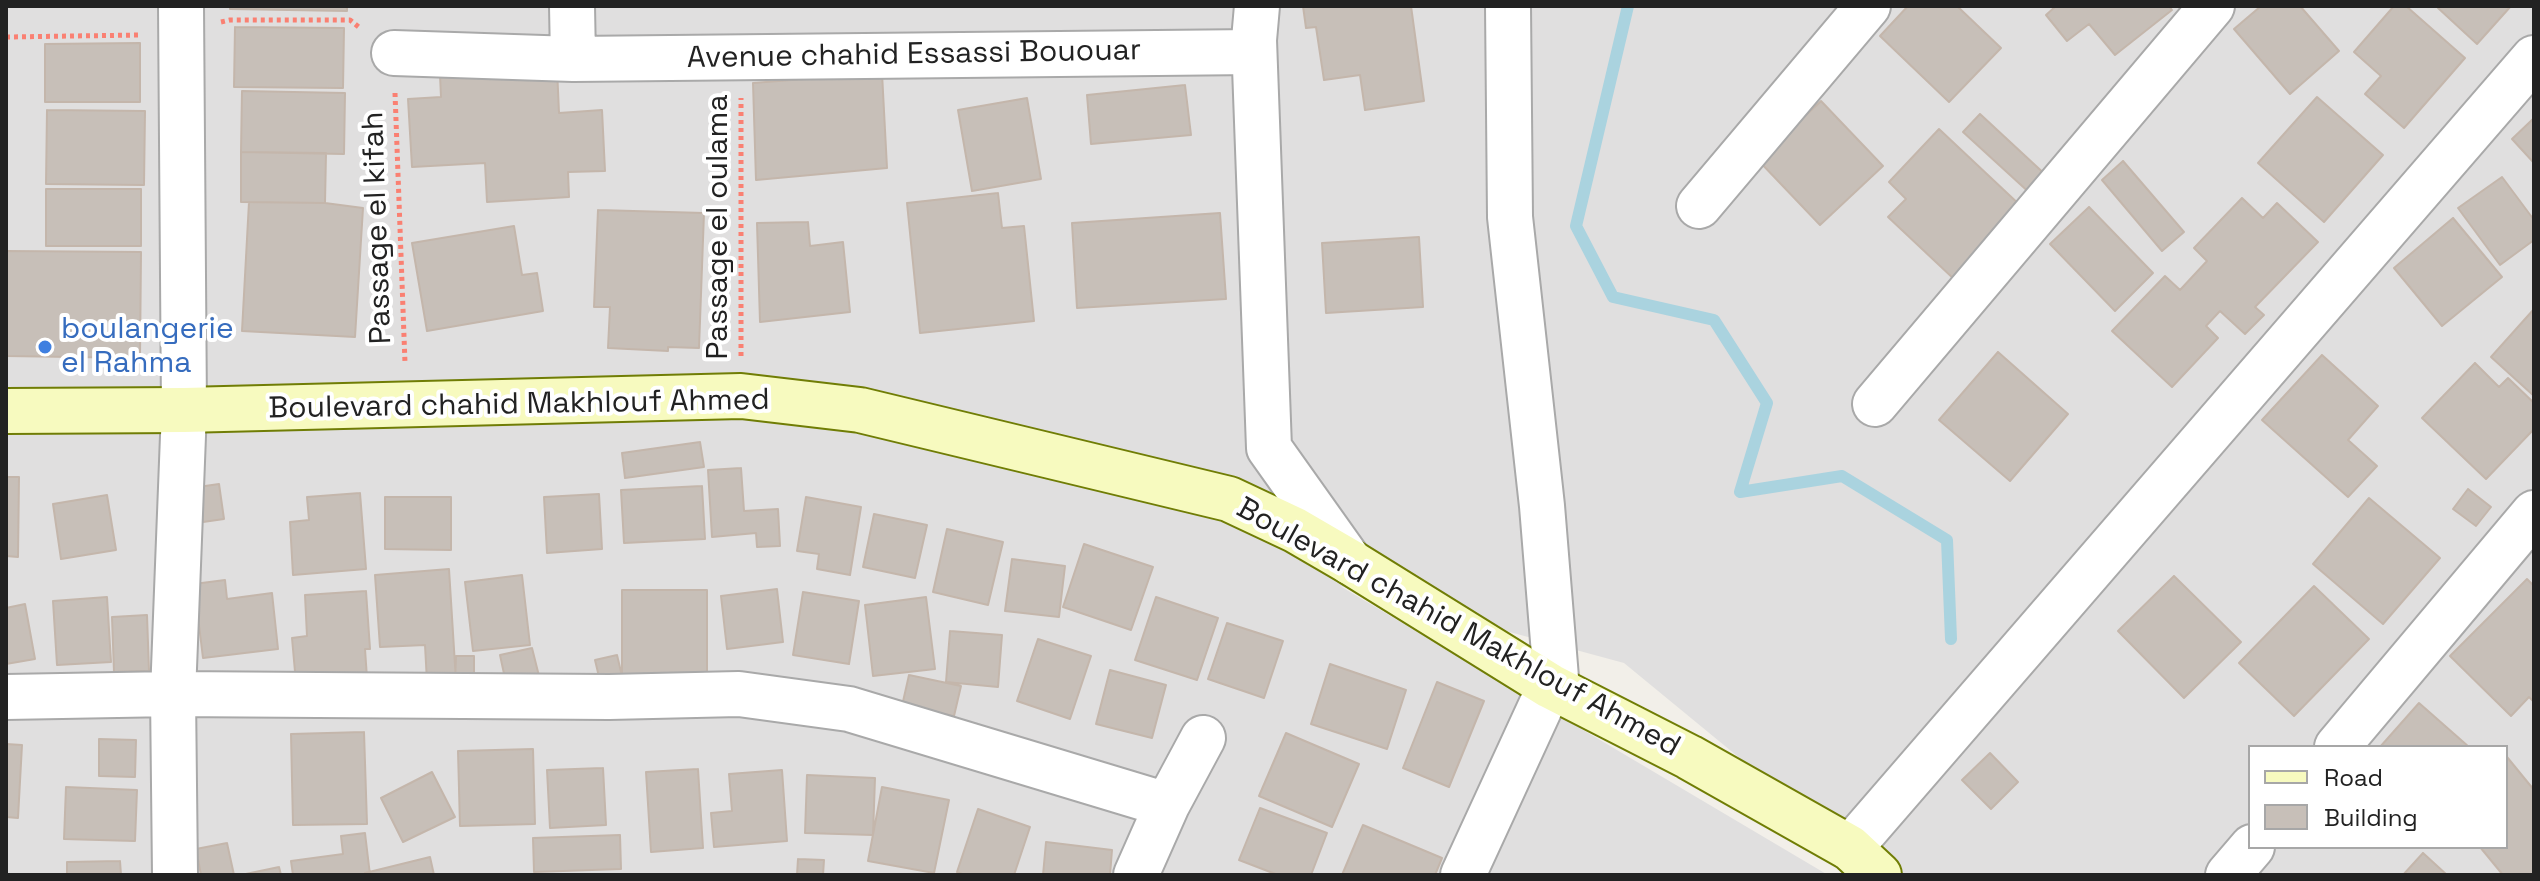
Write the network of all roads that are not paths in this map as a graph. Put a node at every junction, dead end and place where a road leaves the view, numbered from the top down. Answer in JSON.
{"nodes":[{"id":1,"x":572,"y":6,"type":"edge"},
{"id":2,"x":1257,"y":6,"type":"edge"},
{"id":3,"x":1508,"y":6,"type":"edge"},
{"id":4,"x":1868,"y":6,"type":"edge"},
{"id":5,"x":2212,"y":6,"type":"edge"},
{"id":6,"x":182,"y":20,"type":"edge"},
{"id":7,"x":1254,"y":52,"type":"junction"},
{"id":8,"x":394,"y":53,"type":"road end"},
{"id":9,"x":2534,"y":58,"type":"edge"},
{"id":10,"x":573,"y":59,"type":"junction"},
{"id":11,"x":1699,"y":206,"type":"dead end"},
{"id":12,"x":1875,"y":404,"type":"dead end"},
{"id":13,"x":184,"y":410,"type":"junction"},
{"id":14,"x":6,"y":411,"type":"edge"},
{"id":15,"x":2534,"y":513,"type":"edge"},
{"id":16,"x":1350,"y":562,"type":"junction"},
{"id":17,"x":1554,"y":688,"type":"junction"},
{"id":18,"x":173,"y":694,"type":"junction"},
{"id":19,"x":6,"y":697,"type":"edge"},
{"id":20,"x":1203,"y":738,"type":"dead end"},
{"id":21,"x":2339,"y":745,"type":"edge"},
{"id":22,"x":1167,"y":805,"type":"junction"},
{"id":23,"x":2250,"y":849,"type":"edge"},
{"id":24,"x":1865,"y":861,"type":"edge"},
{"id":25,"x":175,"y":875,"type":"edge"},
{"id":26,"x":1136,"y":875,"type":"edge"},
{"id":27,"x":1463,"y":875,"type":"edge"},
{"id":28,"x":2228,"y":875,"type":"edge"}],
"edges":[{"from":1,"to":10,"type":"street"},
{"from":2,"to":7,"type":"street"},
{"from":3,"to":17,"type":"street"},
{"from":4,"to":11,"type":"street"},
{"from":5,"to":12,"type":"street"},
{"from":6,"to":13,"type":"street"},
{"from":7,"to":10,"type":"street","name":"Avenue chahid Essassi Bououar"},
{"from":7,"to":16,"type":"street"},
{"from":8,"to":10,"type":"street","name":"Avenue chahid Essassi Bououar"},
{"from":9,"to":24,"type":"street"},
{"from":13,"to":14,"type":"main road","name":"Boulevard chahid Makhlouf Ahmed"},
{"from":13,"to":16,"type":"main road","name":"Boulevard chahid Makhlouf Ahmed"},
{"from":13,"to":18,"type":"street"},
{"from":15,"to":21,"type":"street"},
{"from":16,"to":17,"type":"main road","name":"Boulevard chahid Makhlouf Ahmed"},
{"from":17,"to":24,"type":"main road","name":"Boulevard chahid Makhlouf Ahmed"},
{"from":17,"to":27,"type":"street"},
{"from":18,"to":19,"type":"street"},
{"from":18,"to":22,"type":"street"},
{"from":18,"to":25,"type":"street"},
{"from":20,"to":22,"type":"street"},
{"from":22,"to":26,"type":"street"},
{"from":23,"to":28,"type":"street"}]}
